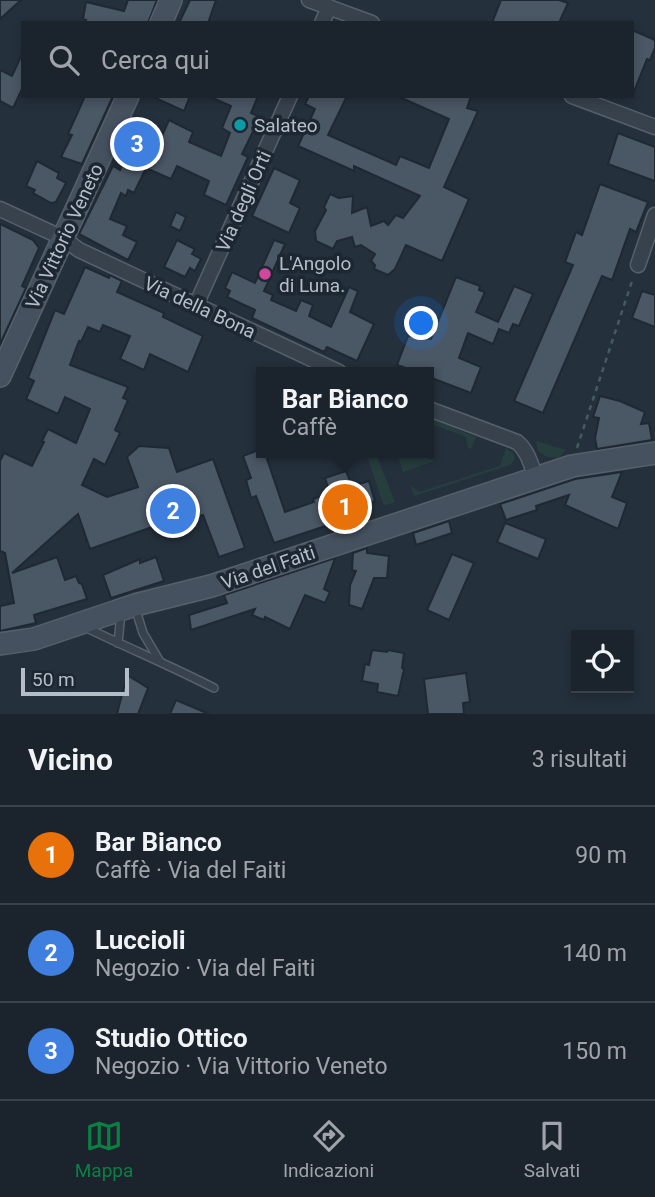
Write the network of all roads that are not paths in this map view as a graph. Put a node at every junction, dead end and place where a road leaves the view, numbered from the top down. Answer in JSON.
{"nodes":[{"id":1,"x":170,"y":0,"type":"edge"},
{"id":2,"x":309,"y":0,"type":"edge"},
{"id":3,"x":329,"y":7,"type":"junction"},
{"id":4,"x":162,"y":21,"type":"edge"},
{"id":5,"x":323,"y":21,"type":"edge"},
{"id":6,"x":367,"y":21,"type":"edge"},
{"id":7,"x":127,"y":98,"type":"edge"},
{"id":8,"x":288,"y":98,"type":"edge"},
{"id":9,"x":577,"y":98,"type":"edge"},
{"id":10,"x":655,"y":127,"type":"edge"},
{"id":11,"x":0,"y":209,"type":"edge"},
{"id":12,"x":655,"y":215,"type":"edge"},
{"id":13,"x":63,"y":238,"type":"junction"},
{"id":14,"x":638,"y":265,"type":"road end"},
{"id":15,"x":197,"y":305,"type":"junction"},
{"id":16,"x":328,"y":367,"type":"edge"},
{"id":17,"x":0,"y":376,"type":"edge"},
{"id":18,"x":434,"y":410,"type":"edge"},
{"id":19,"x":655,"y":453,"type":"edge"},
{"id":20,"x":536,"y":478,"type":"junction"},
{"id":21,"x":128,"y":607,"type":"junction"},
{"id":22,"x":79,"y":624,"type":"junction"},
{"id":23,"x":118,"y":643,"type":"junction"},
{"id":24,"x":0,"y":644,"type":"edge"},
{"id":25,"x":159,"y":660,"type":"junction"},
{"id":26,"x":214,"y":688,"type":"dead end"}],
"edges":[{"from":1,"to":4,"type":"street"},
{"from":2,"to":3,"type":"street"},
{"from":3,"to":5,"type":"street"},
{"from":3,"to":6,"type":"street"},
{"from":7,"to":13,"type":"street","name":"Via Vittorio Veneto"},
{"from":8,"to":15,"type":"street","name":"Via degli Orti"},
{"from":9,"to":10,"type":"street"},
{"from":11,"to":13,"type":"street","name":"Via della Bona"},
{"from":12,"to":14,"type":"street"},
{"from":13,"to":15,"type":"street","name":"Via della Bona"},
{"from":13,"to":17,"type":"street","name":"Via Vittorio Veneto"},
{"from":15,"to":16,"type":"street","name":"Via della Bona"},
{"from":18,"to":20,"type":"street"},
{"from":19,"to":20,"type":"street","name":"Via del Faiti"},
{"from":20,"to":21,"type":"street","name":"Via del Faiti"},
{"from":21,"to":22,"type":"street","name":"Via del Faiti"},
{"from":21,"to":23,"type":"lane"},
{"from":21,"to":25,"type":"lane"},
{"from":22,"to":23,"type":"lane"},
{"from":22,"to":24,"type":"street","name":"Via del Faiti"},
{"from":23,"to":25,"type":"lane"},
{"from":25,"to":26,"type":"lane"}]}
